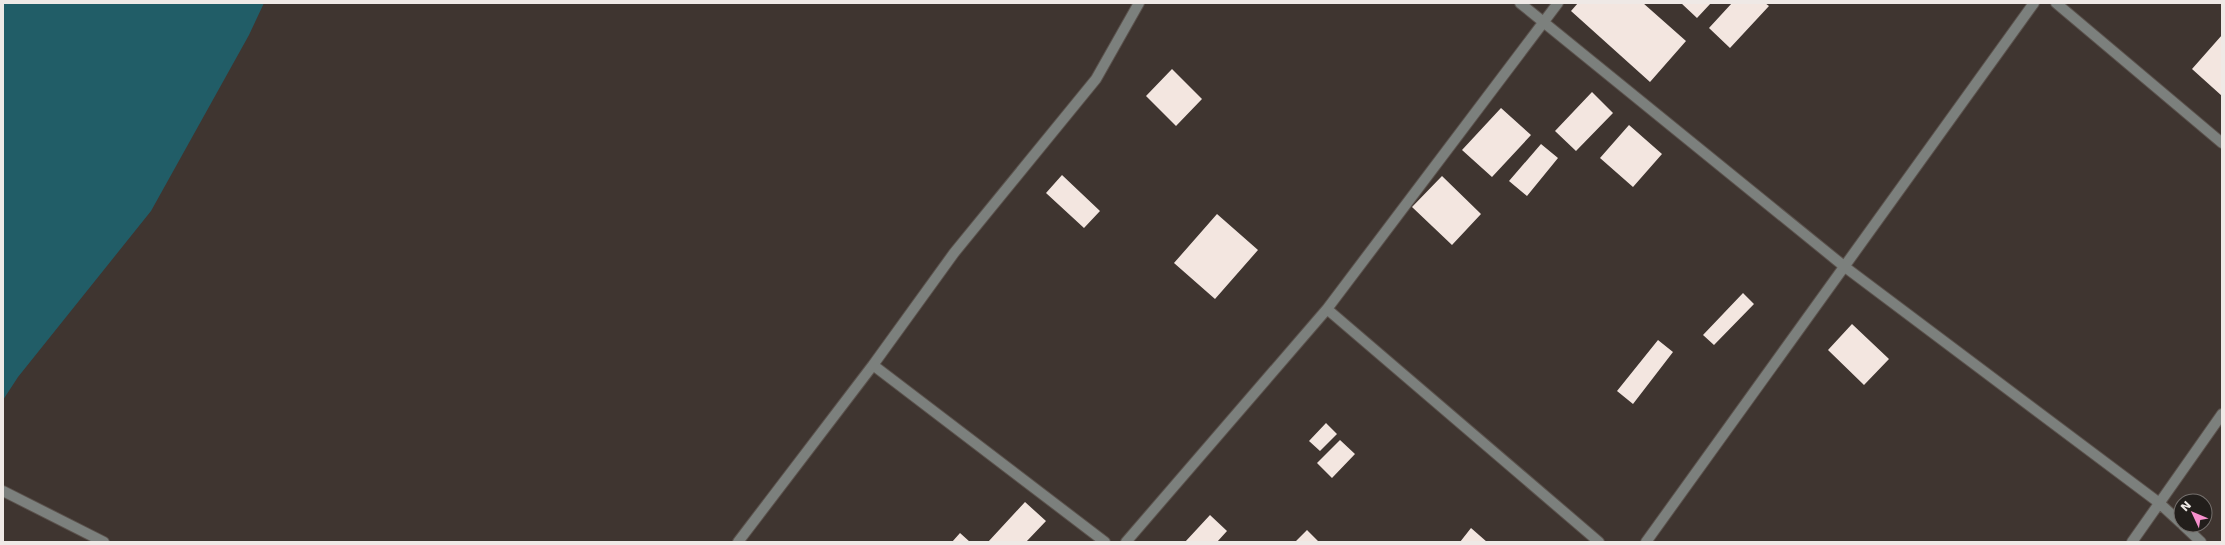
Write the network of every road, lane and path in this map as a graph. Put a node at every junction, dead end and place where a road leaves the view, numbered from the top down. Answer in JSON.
{"nodes":[{"id":1,"x":1139,"y":3,"type":"edge"},
{"id":2,"x":1520,"y":3,"type":"edge"},
{"id":3,"x":1558,"y":3,"type":"edge"},
{"id":4,"x":2034,"y":3,"type":"edge"},
{"id":5,"x":2056,"y":3,"type":"edge"},
{"id":6,"x":1543,"y":22,"type":"junction"},
{"id":7,"x":2222,"y":143,"type":"edge"},
{"id":8,"x":1845,"y":267,"type":"junction"},
{"id":9,"x":1326,"y":309,"type":"junction"},
{"id":10,"x":873,"y":365,"type":"junction"},
{"id":11,"x":2222,"y":414,"type":"edge"},
{"id":12,"x":3,"y":491,"type":"edge"},
{"id":13,"x":2158,"y":502,"type":"junction"},
{"id":14,"x":2173,"y":516,"type":"edge"},
{"id":15,"x":2192,"y":533,"type":"edge"},
{"id":16,"x":104,"y":542,"type":"edge"},
{"id":17,"x":738,"y":542,"type":"edge"},
{"id":18,"x":1105,"y":542,"type":"edge"},
{"id":19,"x":1126,"y":542,"type":"edge"},
{"id":20,"x":1599,"y":542,"type":"edge"},
{"id":21,"x":1646,"y":542,"type":"edge"},
{"id":22,"x":2132,"y":542,"type":"edge"},
{"id":23,"x":2201,"y":542,"type":"edge"}],
"edges":[{"from":1,"to":10,"type":"street"},
{"from":2,"to":6,"type":"street"},
{"from":3,"to":6,"type":"street"},
{"from":4,"to":8,"type":"street"},
{"from":5,"to":7,"type":"street"},
{"from":6,"to":8,"type":"street"},
{"from":6,"to":9,"type":"street"},
{"from":8,"to":13,"type":"street"},
{"from":8,"to":21,"type":"street"},
{"from":9,"to":19,"type":"street"},
{"from":9,"to":20,"type":"street"},
{"from":10,"to":17,"type":"street"},
{"from":10,"to":18,"type":"street"},
{"from":11,"to":13,"type":"street"},
{"from":12,"to":16,"type":"street"},
{"from":13,"to":14,"type":"street"},
{"from":13,"to":22,"type":"street"},
{"from":15,"to":23,"type":"street"}]}
